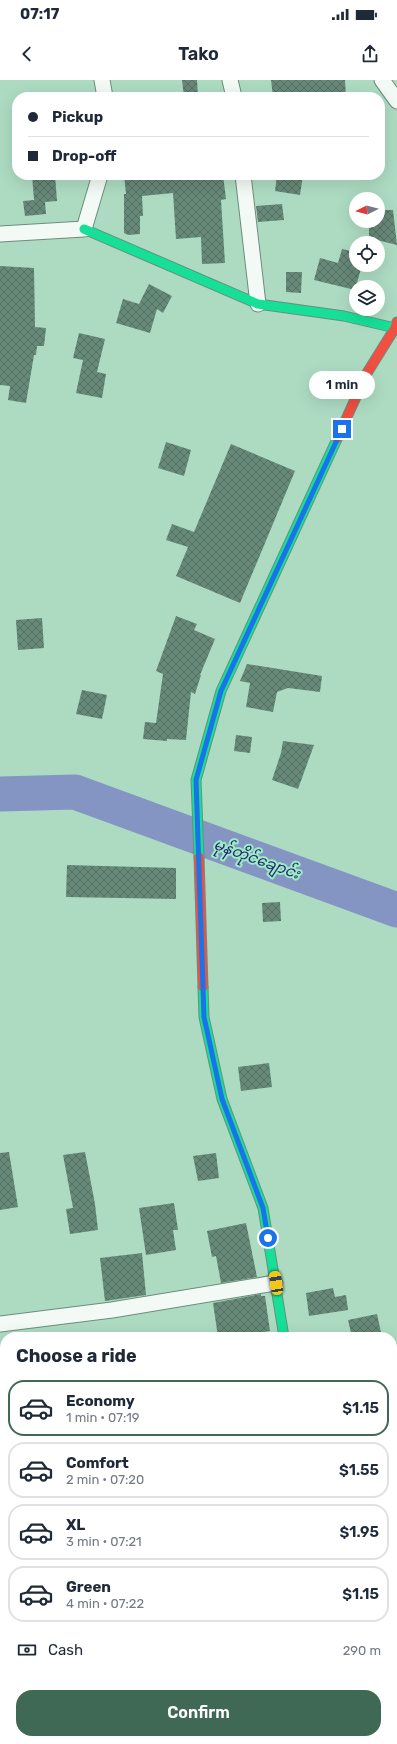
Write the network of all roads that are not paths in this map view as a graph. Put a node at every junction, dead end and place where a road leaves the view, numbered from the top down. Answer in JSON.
{"nodes":[{"id":1,"x":102,"y":80,"type":"edge"},
{"id":2,"x":230,"y":80,"type":"edge"},
{"id":3,"x":382,"y":80,"type":"edge"},
{"id":4,"x":104,"y":92,"type":"edge"},
{"id":5,"x":233,"y":92,"type":"edge"},
{"id":6,"x":397,"y":101,"type":"edge"},
{"id":7,"x":99,"y":180,"type":"edge"},
{"id":8,"x":244,"y":180,"type":"edge"},
{"id":9,"x":84,"y":229,"type":"junction"},
{"id":10,"x":0,"y":234,"type":"edge"},
{"id":11,"x":258,"y":304,"type":"junction"},
{"id":12,"x":396,"y":325,"type":"edge"},
{"id":13,"x":276,"y":1283,"type":"junction"},
{"id":14,"x":0,"y":1324,"type":"edge"},
{"id":15,"x":283,"y":1332,"type":"edge"}],
"edges":[{"from":1,"to":4,"type":"street"},
{"from":2,"to":5,"type":"street"},
{"from":3,"to":6,"type":"street"},
{"from":7,"to":9,"type":"street"},
{"from":8,"to":11,"type":"street"},
{"from":9,"to":10,"type":"street"},
{"from":9,"to":11,"type":"street"},
{"from":11,"to":12,"type":"street"},
{"from":12,"to":13,"type":"street"},
{"from":13,"to":14,"type":"street"},
{"from":13,"to":15,"type":"street"}]}
